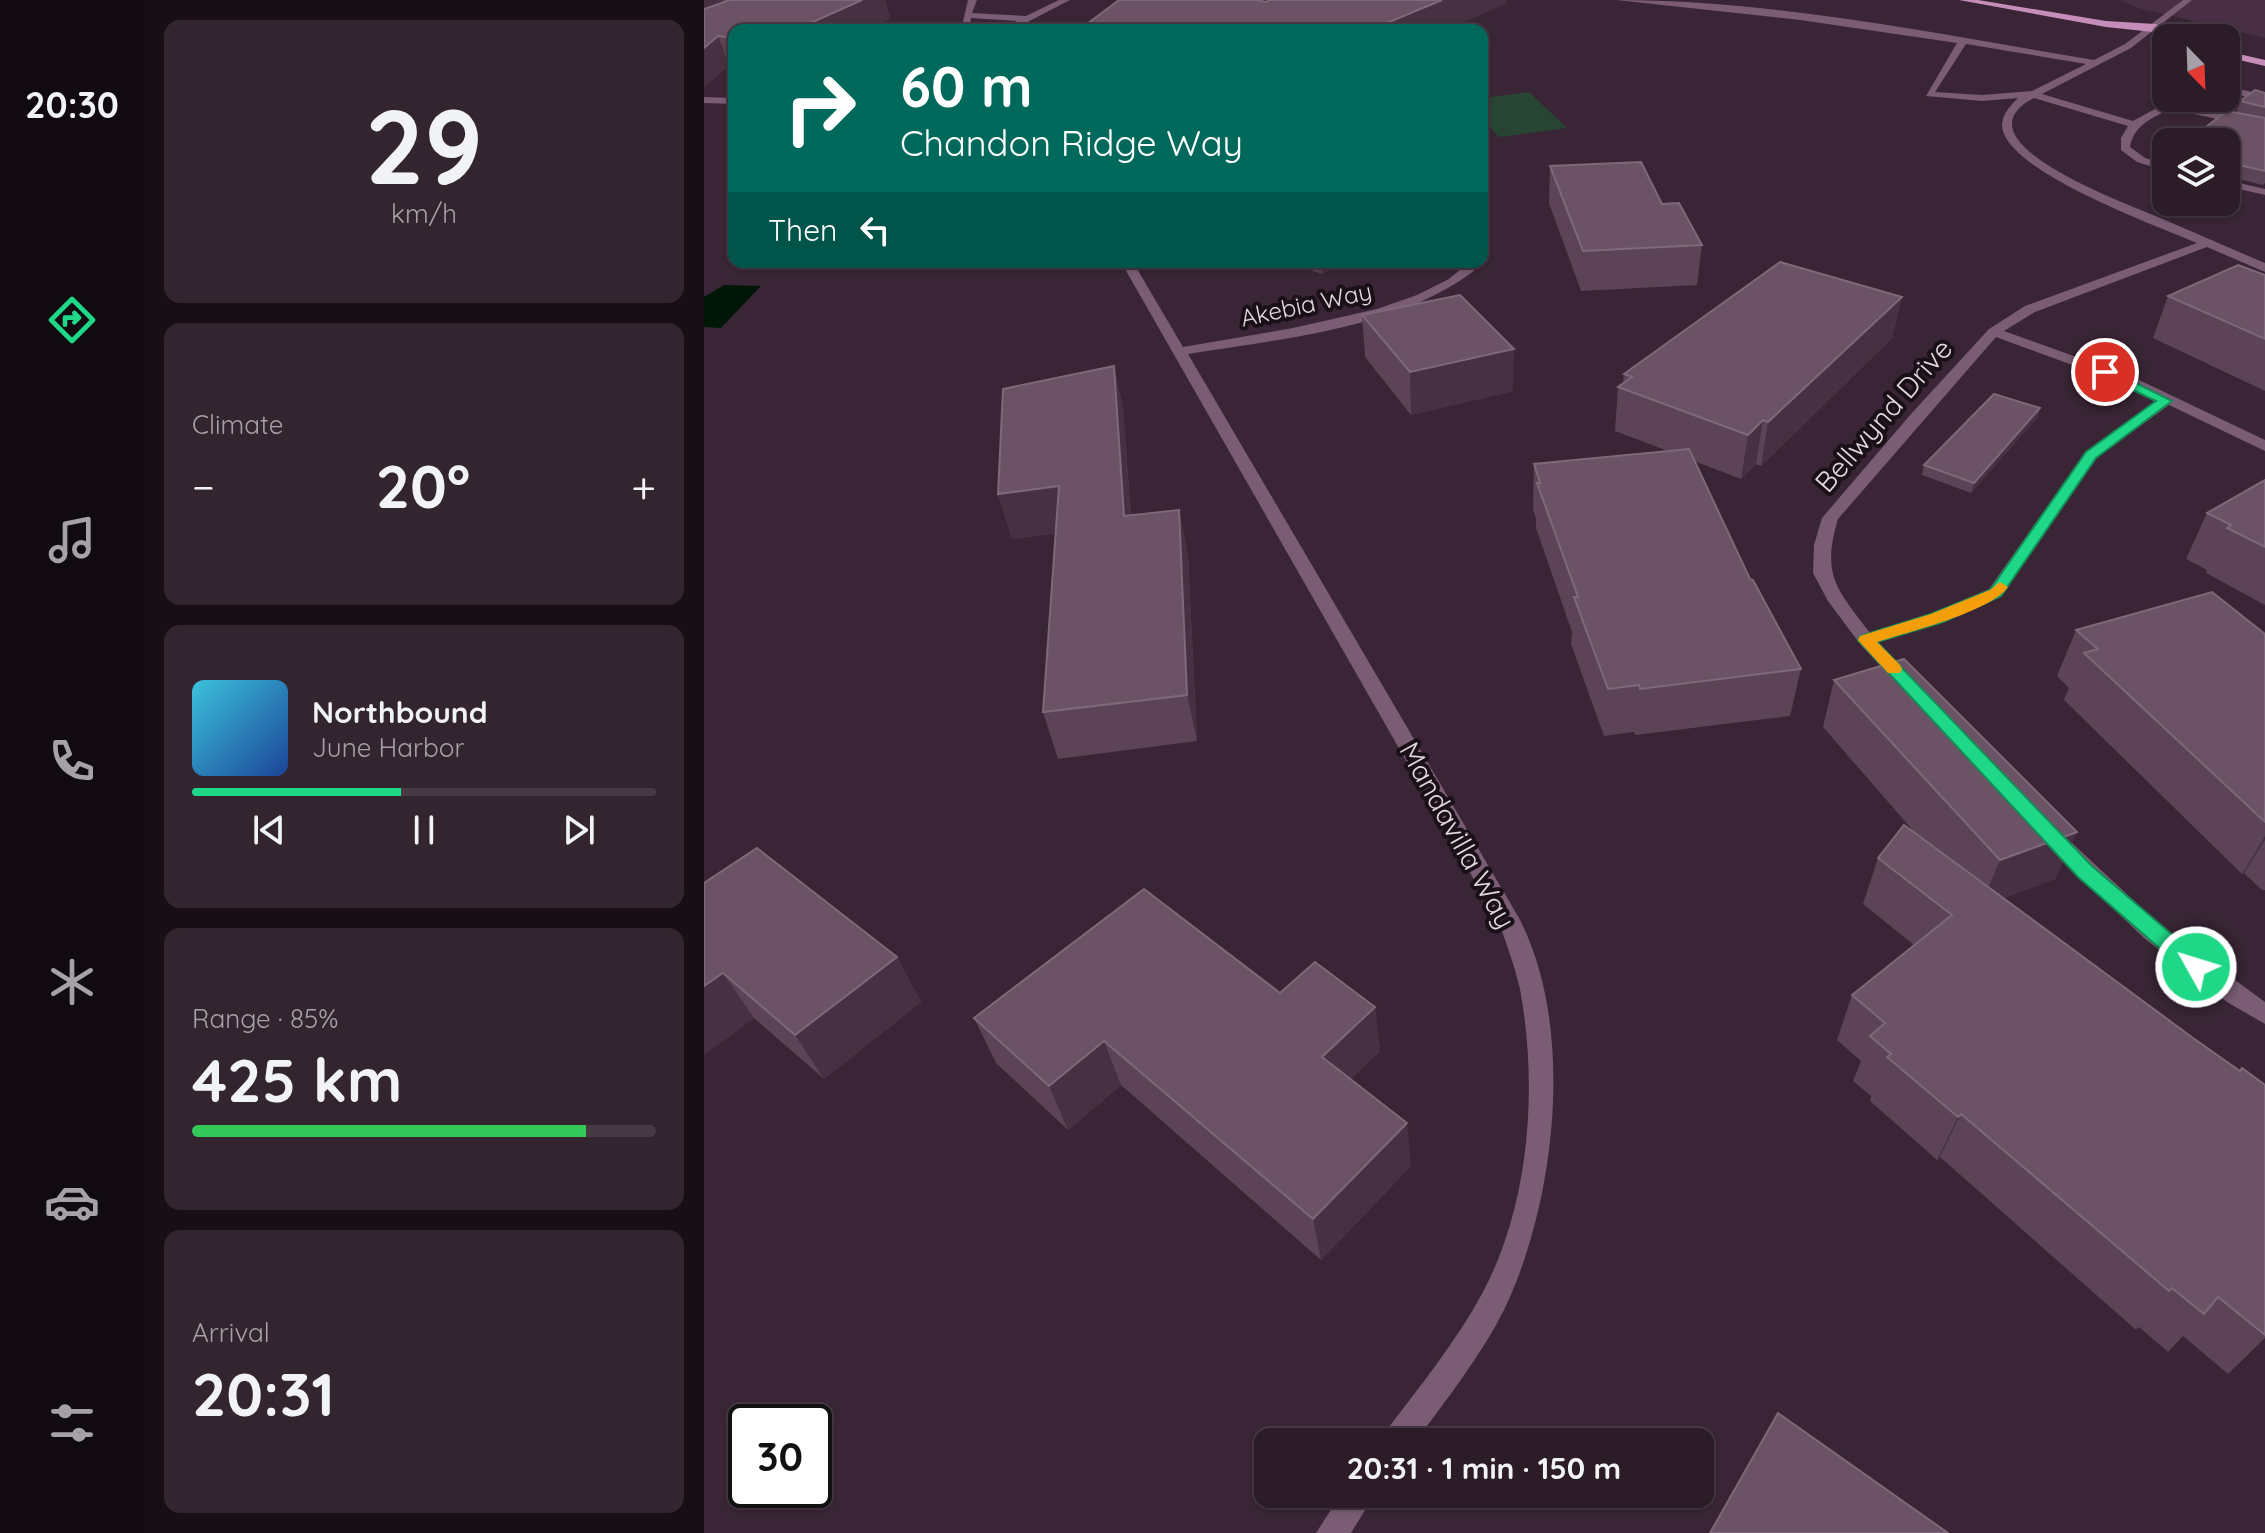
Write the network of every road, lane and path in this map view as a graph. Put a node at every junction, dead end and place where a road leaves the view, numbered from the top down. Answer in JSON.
{"nodes":[{"id":1,"x":973,"y":0,"type":"edge"},
{"id":2,"x":1066,"y":0,"type":"edge"},
{"id":3,"x":1620,"y":0,"type":"edge"},
{"id":4,"x":1963,"y":0,"type":"edge"},
{"id":5,"x":2188,"y":0,"type":"edge"},
{"id":6,"x":968,"y":15,"type":"junction"},
{"id":7,"x":1029,"y":19,"type":"junction"},
{"id":8,"x":966,"y":24,"type":"edge"},
{"id":9,"x":1018,"y":24,"type":"edge"},
{"id":10,"x":2106,"y":24,"type":"junction"},
{"id":11,"x":2159,"y":24,"type":"edge"},
{"id":12,"x":2152,"y":27,"type":"edge"},
{"id":13,"x":2152,"y":29,"type":"edge"},
{"id":14,"x":2144,"y":36,"type":"junction"},
{"id":15,"x":2152,"y":38,"type":"edge"},
{"id":16,"x":1963,"y":41,"type":"junction"},
{"id":17,"x":2240,"y":57,"type":"edge"},
{"id":18,"x":2098,"y":63,"type":"junction"},
{"id":19,"x":2265,"y":63,"type":"edge"},
{"id":20,"x":2240,"y":92,"type":"edge"},
{"id":21,"x":2032,"y":94,"type":"junction"},
{"id":22,"x":2265,"y":98,"type":"edge"},
{"id":23,"x":704,"y":100,"type":"edge"},
{"id":24,"x":728,"y":101,"type":"edge"},
{"id":25,"x":2159,"y":112,"type":"edge"},
{"id":26,"x":2200,"y":112,"type":"edge"},
{"id":27,"x":2133,"y":124,"type":"junction"},
{"id":28,"x":2265,"y":126,"type":"edge"},
{"id":29,"x":2152,"y":164,"type":"edge"},
{"id":30,"x":2240,"y":186,"type":"edge"},
{"id":31,"x":2265,"y":192,"type":"edge"},
{"id":32,"x":2207,"y":243,"type":"junction"},
{"id":33,"x":1131,"y":268,"type":"edge"},
{"id":34,"x":1472,"y":268,"type":"edge"},
{"id":35,"x":2265,"y":268,"type":"edge"},
{"id":36,"x":1994,"y":332,"type":"junction"},
{"id":37,"x":1178,"y":352,"type":"junction"},
{"id":38,"x":2166,"y":401,"type":"junction"},
{"id":39,"x":2265,"y":446,"type":"edge"},
{"id":40,"x":1866,"y":640,"type":"junction"},
{"id":41,"x":1921,"y":698,"type":"edge"},
{"id":42,"x":2041,"y":825,"type":"edge"},
{"id":43,"x":2265,"y":1014,"type":"edge"},
{"id":44,"x":1407,"y":1428,"type":"edge"},
{"id":45,"x":1350,"y":1508,"type":"edge"},
{"id":46,"x":1332,"y":1533,"type":"edge"}],
"edges":[{"from":1,"to":6,"type":"street"},
{"from":2,"to":7,"type":"street"},
{"from":3,"to":16,"type":"street"},
{"from":4,"to":10,"type":"main road"},
{"from":5,"to":11,"type":"street"},
{"from":6,"to":7,"type":"street"},
{"from":6,"to":8,"type":"street"},
{"from":7,"to":9,"type":"street"},
{"from":10,"to":12,"type":"main road"},
{"from":10,"to":14,"type":"main road"},
{"from":13,"to":14,"type":"street"},
{"from":14,"to":15,"type":"main road"},
{"from":14,"to":18,"type":"street"},
{"from":16,"to":18,"type":"street"},
{"from":16,"to":21,"type":"street"},
{"from":17,"to":19,"type":"main road"},
{"from":18,"to":21,"type":"street"},
{"from":20,"to":22,"type":"street"},
{"from":21,"to":27,"type":"street"},
{"from":21,"to":32,"type":"street"},
{"from":23,"to":24,"type":"street"},
{"from":25,"to":27,"type":"street"},
{"from":26,"to":28,"type":"street"},
{"from":27,"to":29,"type":"street"},
{"from":30,"to":31,"type":"street"},
{"from":32,"to":35,"type":"street"},
{"from":32,"to":36,"type":"street","name":"Bellwynd Drive"},
{"from":33,"to":37,"type":"street","name":"Mandavilla Way"},
{"from":34,"to":37,"type":"street","name":"Akebia Way"},
{"from":36,"to":38,"type":"street"},
{"from":36,"to":40,"type":"street","name":"Bellwynd Drive"},
{"from":37,"to":44,"type":"street","name":"Mandavilla Way"},
{"from":38,"to":39,"type":"street"},
{"from":38,"to":40,"type":"street"},
{"from":40,"to":41,"type":"street","name":"Bellwynd Drive"},
{"from":42,"to":43,"type":"street"},
{"from":45,"to":46,"type":"street"}]}
